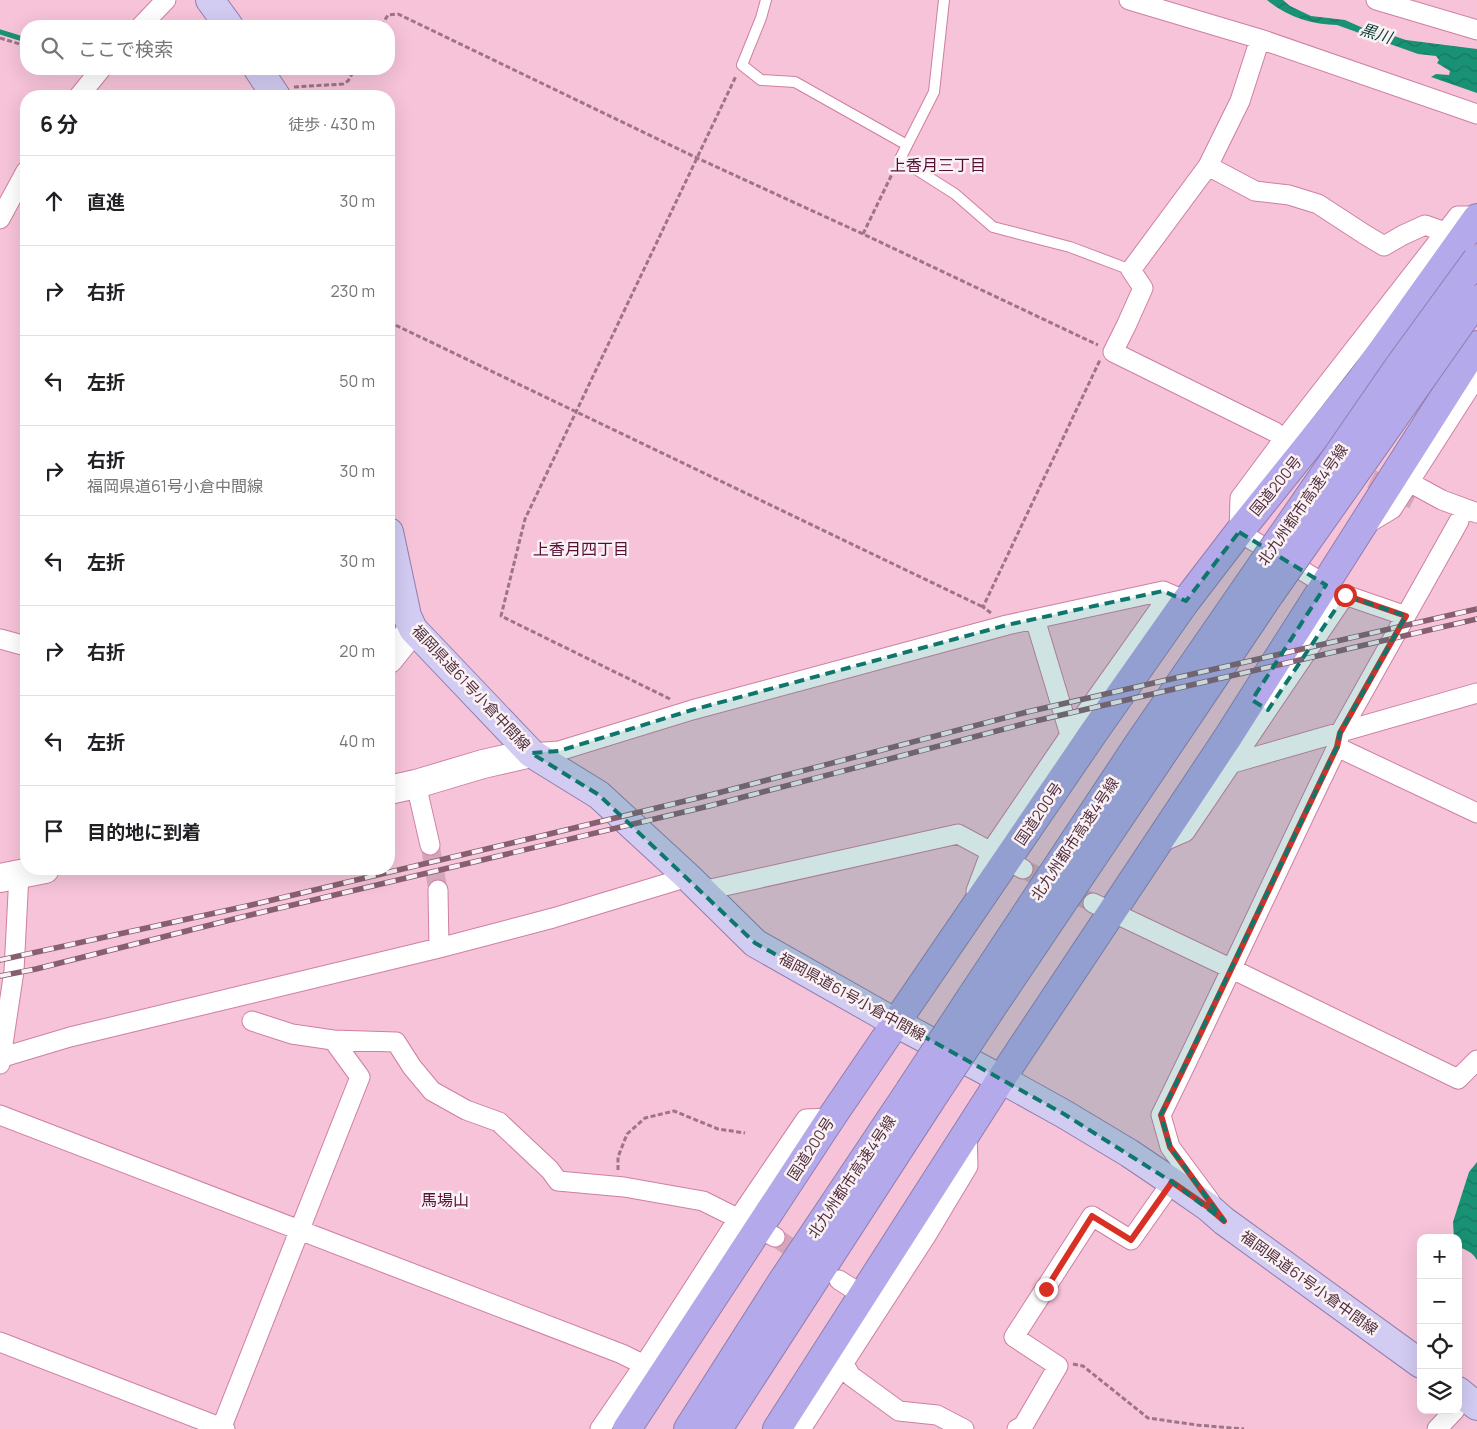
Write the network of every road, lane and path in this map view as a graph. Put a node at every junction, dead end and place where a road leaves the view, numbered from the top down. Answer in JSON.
{"nodes":[{"id":1,"x":166,"y":0,"type":"edge"},
{"id":2,"x":210,"y":0,"type":"edge"},
{"id":3,"x":766,"y":0,"type":"edge"},
{"id":4,"x":944,"y":0,"type":"edge"},
{"id":5,"x":1129,"y":0,"type":"edge"},
{"id":6,"x":1376,"y":0,"type":"edge"},
{"id":7,"x":1429,"y":8,"type":"edge"},
{"id":8,"x":147,"y":20,"type":"edge"},
{"id":9,"x":225,"y":20,"type":"edge"},
{"id":10,"x":385,"y":20,"type":"edge"},
{"id":11,"x":1477,"y":30,"type":"edge"},
{"id":12,"x":0,"y":38,"type":"edge"},
{"id":13,"x":1260,"y":39,"type":"junction"},
{"id":14,"x":20,"y":44,"type":"edge"},
{"id":15,"x":742,"y":65,"type":"junction"},
{"id":16,"x":96,"y":75,"type":"edge"},
{"id":17,"x":352,"y":75,"type":"edge"},
{"id":18,"x":269,"y":85,"type":"edge"},
{"id":19,"x":84,"y":90,"type":"edge"},
{"id":20,"x":1477,"y":114,"type":"edge"},
{"id":21,"x":907,"y":145,"type":"junction"},
{"id":22,"x":696,"y":158,"type":"junction"},
{"id":23,"x":900,"y":159,"type":"junction"},
{"id":24,"x":1208,"y":166,"type":"junction"},
{"id":25,"x":20,"y":182,"type":"edge"},
{"id":26,"x":1477,"y":217,"type":"edge"},
{"id":27,"x":0,"y":219,"type":"edge"},
{"id":28,"x":1445,"y":232,"type":"junction"},
{"id":29,"x":863,"y":234,"type":"junction"},
{"id":30,"x":1477,"y":259,"type":"edge"},
{"id":31,"x":1131,"y":270,"type":"junction"},
{"id":32,"x":1477,"y":300,"type":"edge"},
{"id":33,"x":395,"y":325,"type":"edge"},
{"id":34,"x":1477,"y":345,"type":"edge"},
{"id":35,"x":1109,"y":350,"type":"junction"},
{"id":36,"x":1477,"y":376,"type":"edge"},
{"id":37,"x":577,"y":412,"type":"junction"},
{"id":38,"x":1281,"y":436,"type":"junction"},
{"id":39,"x":1412,"y":491,"type":"junction"},
{"id":40,"x":1477,"y":513,"type":"edge"},
{"id":41,"x":1468,"y":522,"type":"edge"},
{"id":42,"x":1362,"y":526,"type":"junction"},
{"id":43,"x":1240,"y":532,"type":"junction"},
{"id":44,"x":395,"y":560,"type":"edge"},
{"id":45,"x":1259,"y":589,"type":"junction"},
{"id":46,"x":1335,"y":590,"type":"junction"},
{"id":47,"x":1178,"y":598,"type":"junction"},
{"id":48,"x":983,"y":607,"type":"junction"},
{"id":49,"x":1406,"y":616,"type":"junction"},
{"id":50,"x":1035,"y":619,"type":"junction"},
{"id":51,"x":1007,"y":625,"type":"junction"},
{"id":52,"x":413,"y":629,"type":"junction"},
{"id":53,"x":0,"y":639,"type":"edge"},
{"id":54,"x":20,"y":644,"type":"edge"},
{"id":55,"x":395,"y":652,"type":"edge"},
{"id":56,"x":1477,"y":693,"type":"edge"},
{"id":57,"x":692,"y":710,"type":"junction"},
{"id":58,"x":1070,"y":735,"type":"junction"},
{"id":59,"x":1338,"y":740,"type":"junction"},
{"id":60,"x":531,"y":753,"type":"junction"},
{"id":61,"x":1233,"y":763,"type":"junction"},
{"id":62,"x":416,"y":784,"type":"junction"},
{"id":63,"x":395,"y":789,"type":"edge"},
{"id":64,"x":1477,"y":813,"type":"edge"},
{"id":65,"x":430,"y":845,"type":"tunnel mouth"},
{"id":66,"x":1156,"y":845,"type":"junction"},
{"id":67,"x":1007,"y":860,"type":"junction"},
{"id":68,"x":21,"y":875,"type":"edge"},
{"id":69,"x":695,"y":884,"type":"junction"},
{"id":70,"x":438,"y":890,"type":"tunnel mouth"},
{"id":71,"x":1102,"y":907,"type":"junction"},
{"id":72,"x":439,"y":948,"type":"junction"},
{"id":73,"x":1232,"y":969,"type":"junction"},
{"id":74,"x":252,"y":1021,"type":"dead end"},
{"id":75,"x":896,"y":1023,"type":"junction"},
{"id":76,"x":333,"y":1040,"type":"junction"},
{"id":77,"x":0,"y":1060,"type":"edge"},
{"id":78,"x":1477,"y":1060,"type":"edge"},
{"id":79,"x":1001,"y":1079,"type":"junction"},
{"id":80,"x":919,"y":1097,"type":"junction"},
{"id":81,"x":0,"y":1116,"type":"edge"},
{"id":82,"x":745,"y":1133,"type":"dead end"},
{"id":83,"x":1172,"y":1182,"type":"junction"},
{"id":84,"x":624,"y":1186,"type":"junction"},
{"id":85,"x":1224,"y":1221,"type":"junction"},
{"id":86,"x":757,"y":1228,"type":"junction"},
{"id":87,"x":299,"y":1231,"type":"junction"},
{"id":88,"x":839,"y":1280,"type":"dead end"},
{"id":89,"x":804,"y":1296,"type":"junction"},
{"id":90,"x":871,"y":1301,"type":"junction"},
{"id":91,"x":0,"y":1342,"type":"edge"},
{"id":92,"x":837,"y":1352,"type":"junction"},
{"id":93,"x":1417,"y":1361,"type":"edge"},
{"id":94,"x":644,"y":1365,"type":"junction"},
{"id":95,"x":1058,"y":1366,"type":"junction"},
{"id":96,"x":1463,"y":1402,"type":"edge"},
{"id":97,"x":223,"y":1429,"type":"edge"},
{"id":98,"x":600,"y":1429,"type":"edge"},
{"id":99,"x":627,"y":1429,"type":"edge"},
{"id":100,"x":688,"y":1429,"type":"edge"},
{"id":101,"x":718,"y":1429,"type":"edge"},
{"id":102,"x":730,"y":1429,"type":"edge"},
{"id":103,"x":777,"y":1429,"type":"edge"},
{"id":104,"x":801,"y":1429,"type":"edge"},
{"id":105,"x":964,"y":1429,"type":"edge"},
{"id":106,"x":1017,"y":1429,"type":"edge"},
{"id":107,"x":1244,"y":1429,"type":"edge"},
{"id":108,"x":1437,"y":1429,"type":"edge"}],
"edges":[{"from":1,"to":8,"type":"street"},
{"from":2,"to":9,"type":"main road"},
{"from":3,"to":15,"type":"lane"},
{"from":4,"to":21,"type":"lane"},
{"from":5,"to":13,"type":"street"},
{"from":6,"to":7,"type":"street"},
{"from":7,"to":11,"type":"street"},
{"from":10,"to":22,"type":"path"},
{"from":12,"to":14,"type":"path"},
{"from":13,"to":20,"type":"street"},
{"from":13,"to":24,"type":"street"},
{"from":15,"to":21,"type":"lane"},
{"from":15,"to":22,"type":"path"},
{"from":16,"to":19,"type":"street"},
{"from":17,"to":18,"type":"path"},
{"from":21,"to":23,"type":"lane"},
{"from":22,"to":29,"type":"path"},
{"from":22,"to":37,"type":"path"},
{"from":23,"to":29,"type":"path"},
{"from":23,"to":31,"type":"lane"},
{"from":24,"to":28,"type":"street"},
{"from":24,"to":31,"type":"street"},
{"from":25,"to":27,"type":"street"},
{"from":26,"to":28,"type":"street"},
{"from":26,"to":43,"type":"highway","name":"国道200号"},
{"from":28,"to":38,"type":"street"},
{"from":29,"to":35,"type":"path"},
{"from":30,"to":45,"type":"highway","name":"北九州都市高速4号線","bridge":true},
{"from":31,"to":35,"type":"street"},
{"from":32,"to":45,"type":"highway","name":"北九州都市高速4号線","bridge":true},
{"from":33,"to":37,"type":"path"},
{"from":34,"to":42,"type":"highway"},
{"from":35,"to":38,"type":"street"},
{"from":35,"to":48,"type":"path"},
{"from":36,"to":39,"type":"street"},
{"from":37,"to":48,"type":"path"},
{"from":37,"to":57,"type":"path"},
{"from":38,"to":43,"type":"street"},
{"from":39,"to":40,"type":"street"},
{"from":39,"to":41,"type":"street"},
{"from":39,"to":42,"type":"street"},
{"from":41,"to":49,"type":"street"},
{"from":42,"to":46,"type":"highway"},
{"from":43,"to":46,"type":"street"},
{"from":43,"to":47,"type":"highway","name":"国道200号"},
{"from":44,"to":52,"type":"main road","name":"福岡県道61号小倉中間線"},
{"from":45,"to":80,"type":"highway","name":"北九州都市高速4号線","bridge":true},
{"from":46,"to":49,"type":"street"},
{"from":46,"to":61,"type":"street"},
{"from":46,"to":66,"type":"highway"},
{"from":47,"to":50,"type":"street"},
{"from":47,"to":58,"type":"street"},
{"from":47,"to":67,"type":"highway","name":"国道200号"},
{"from":48,"to":51,"type":"path"},
{"from":49,"to":59,"type":"street"},
{"from":50,"to":51,"type":"street"},
{"from":50,"to":58,"type":"street"},
{"from":51,"to":57,"type":"street"},
{"from":52,"to":55,"type":"street"},
{"from":52,"to":60,"type":"main road","name":"福岡県道61号小倉中間線"},
{"from":53,"to":54,"type":"street"},
{"from":56,"to":59,"type":"street"},
{"from":57,"to":60,"type":"street"},
{"from":58,"to":67,"type":"street"},
{"from":59,"to":61,"type":"street"},
{"from":59,"to":64,"type":"street"},
{"from":59,"to":73,"type":"street"},
{"from":60,"to":62,"type":"street"},
{"from":60,"to":69,"type":"main road","name":"福岡県道61号小倉中間線"},
{"from":61,"to":66,"type":"street"},
{"from":62,"to":63,"type":"street"},
{"from":62,"to":65,"type":"street"},
{"from":66,"to":71,"type":"highway"},
{"from":67,"to":69,"type":"street"},
{"from":67,"to":75,"type":"highway","name":"国道200号"},
{"from":68,"to":77,"type":"street"},
{"from":69,"to":72,"type":"street"},
{"from":69,"to":75,"type":"main road","name":"福岡県道61号小倉中間線"},
{"from":70,"to":72,"type":"street"},
{"from":71,"to":73,"type":"street"},
{"from":71,"to":79,"type":"highway"},
{"from":72,"to":77,"type":"street"},
{"from":73,"to":78,"type":"street"},
{"from":73,"to":85,"type":"street"},
{"from":74,"to":76,"type":"street"},
{"from":75,"to":79,"type":"main road","name":"福岡県道61号小倉中間線"},
{"from":75,"to":86,"type":"highway","name":"国道200号"},
{"from":76,"to":84,"type":"street"},
{"from":76,"to":87,"type":"street"},
{"from":79,"to":83,"type":"main road","name":"福岡県道61号小倉中間線"},
{"from":79,"to":90,"type":"highway"},
{"from":80,"to":89,"type":"highway","name":"北九州都市高速4号線"},
{"from":80,"to":100,"type":"highway","name":"北九州都市高速4号線"},
{"from":81,"to":87,"type":"street"},
{"from":82,"to":84,"type":"path"},
{"from":83,"to":85,"type":"main road","name":"福岡県道61号小倉中間線"},
{"from":83,"to":95,"type":"street"},
{"from":84,"to":86,"type":"street"},
{"from":85,"to":93,"type":"main road","name":"福岡県道61号小倉中間線"},
{"from":86,"to":94,"type":"street"},
{"from":86,"to":99,"type":"highway","name":"国道200号"},
{"from":87,"to":94,"type":"street"},
{"from":87,"to":97,"type":"street"},
{"from":88,"to":90,"type":"street"},
{"from":89,"to":101,"type":"highway","name":"北九州都市高速4号線"},
{"from":89,"to":102,"type":"highway"},
{"from":90,"to":92,"type":"highway"},
{"from":91,"to":97,"type":"street"},
{"from":92,"to":103,"type":"highway"},
{"from":92,"to":104,"type":"street"},
{"from":92,"to":105,"type":"street"},
{"from":94,"to":98,"type":"street"},
{"from":95,"to":106,"type":"street"},
{"from":95,"to":107,"type":"path"},
{"from":96,"to":108,"type":"street"}]}
